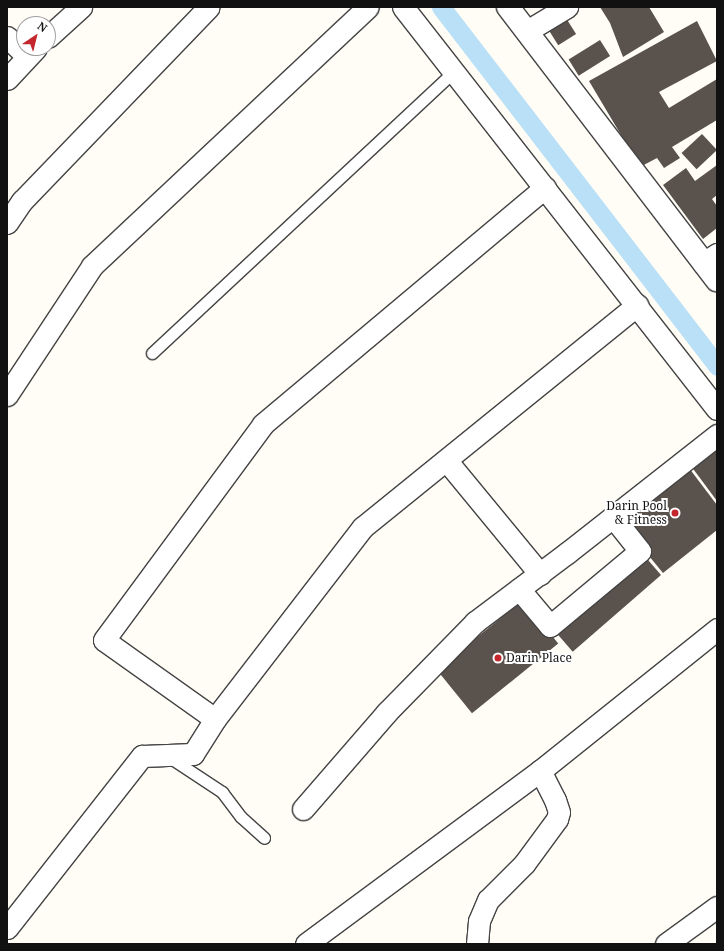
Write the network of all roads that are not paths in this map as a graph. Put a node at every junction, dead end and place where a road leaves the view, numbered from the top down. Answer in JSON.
{"nodes":[{"id":1,"x":81,"y":7,"type":"edge"},
{"id":2,"x":209,"y":7,"type":"edge"},
{"id":3,"x":368,"y":7,"type":"edge"},
{"id":4,"x":403,"y":7,"type":"edge"},
{"id":5,"x":508,"y":7,"type":"edge"},
{"id":6,"x":567,"y":7,"type":"edge"},
{"id":7,"x":56,"y":30,"type":"edge"},
{"id":8,"x":527,"y":31,"type":"junction"},
{"id":9,"x":7,"y":37,"type":"edge"},
{"id":10,"x":16,"y":42,"type":"edge"},
{"id":11,"x":28,"y":56,"type":"edge"},
{"id":12,"x":454,"y":71,"type":"junction"},
{"id":13,"x":7,"y":79,"type":"edge"},
{"id":14,"x":545,"y":188,"type":"junction"},
{"id":15,"x":7,"y":223,"type":"edge"},
{"id":16,"x":710,"y":258,"type":"edge"},
{"id":17,"x":717,"y":280,"type":"edge"},
{"id":18,"x":637,"y":305,"type":"junction"},
{"id":19,"x":152,"y":353,"type":"dead end"},
{"id":20,"x":7,"y":395,"type":"edge"},
{"id":21,"x":717,"y":409,"type":"edge"},
{"id":22,"x":717,"y":435,"type":"edge"},
{"id":23,"x":446,"y":460,"type":"junction"},
{"id":24,"x":613,"y":518,"type":"junction"},
{"id":25,"x":540,"y":574,"type":"junction"},
{"id":26,"x":519,"y":589,"type":"junction"},
{"id":27,"x":717,"y":629,"type":"edge"},
{"id":28,"x":214,"y":719,"type":"junction"},
{"id":29,"x":165,"y":755,"type":"junction"},
{"id":30,"x":540,"y":771,"type":"junction"},
{"id":31,"x":303,"y":809,"type":"dead end"},
{"id":32,"x":264,"y":838,"type":"dead end"},
{"id":33,"x":717,"y":907,"type":"edge"},
{"id":34,"x":7,"y":928,"type":"edge"},
{"id":35,"x":319,"y":940,"type":"edge"},
{"id":36,"x":477,"y":944,"type":"edge"},
{"id":37,"x":666,"y":944,"type":"edge"}],
"edges":[{"from":1,"to":7,"type":"street"},
{"from":2,"to":15,"type":"street"},
{"from":3,"to":20,"type":"street"},
{"from":4,"to":12,"type":"street"},
{"from":5,"to":8,"type":"street"},
{"from":6,"to":8,"type":"street"},
{"from":8,"to":16,"type":"street"},
{"from":9,"to":10,"type":"street"},
{"from":11,"to":13,"type":"street"},
{"from":12,"to":14,"type":"street"},
{"from":12,"to":19,"type":"lane"},
{"from":14,"to":18,"type":"street"},
{"from":14,"to":28,"type":"street"},
{"from":16,"to":17,"type":"street"},
{"from":18,"to":21,"type":"street"},
{"from":18,"to":23,"type":"street"},
{"from":22,"to":24,"type":"street"},
{"from":23,"to":25,"type":"street"},
{"from":23,"to":28,"type":"street"},
{"from":24,"to":25,"type":"street"},
{"from":24,"to":26,"type":"street"},
{"from":25,"to":26,"type":"street"},
{"from":26,"to":31,"type":"street"},
{"from":27,"to":30,"type":"street"},
{"from":28,"to":29,"type":"street"},
{"from":29,"to":32,"type":"lane"},
{"from":29,"to":34,"type":"street"},
{"from":30,"to":35,"type":"street"},
{"from":30,"to":36,"type":"street"},
{"from":33,"to":37,"type":"street"}]}
